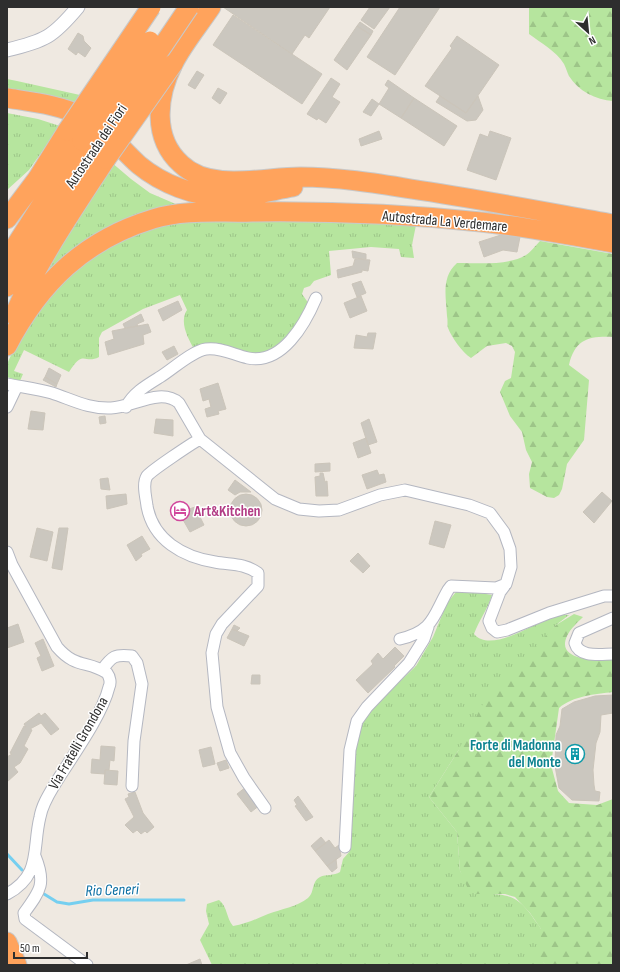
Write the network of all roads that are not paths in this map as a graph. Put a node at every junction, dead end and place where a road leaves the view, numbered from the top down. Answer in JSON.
{"nodes":[{"id":1,"x":78,"y":7,"type":"edge"},
{"id":2,"x":151,"y":7,"type":"edge"},
{"id":3,"x":173,"y":7,"type":"edge"},
{"id":4,"x":189,"y":7,"type":"edge"},
{"id":5,"x":211,"y":7,"type":"edge"},
{"id":6,"x":7,"y":50,"type":"edge"},
{"id":7,"x":173,"y":64,"type":"junction"},
{"id":8,"x":7,"y":98,"type":"edge"},
{"id":9,"x":7,"y":109,"type":"edge"},
{"id":10,"x":87,"y":145,"type":"junction"},
{"id":11,"x":356,"y":181,"type":"junction"},
{"id":12,"x":7,"y":196,"type":"edge"},
{"id":13,"x":276,"y":212,"type":"junction"},
{"id":14,"x":7,"y":219,"type":"edge"},
{"id":15,"x":613,"y":224,"type":"edge"},
{"id":16,"x":613,"y":243,"type":"edge"},
{"id":17,"x":7,"y":259,"type":"edge"},
{"id":18,"x":7,"y":287,"type":"edge"},
{"id":19,"x":316,"y":298,"type":"dead end"},
{"id":20,"x":7,"y":335,"type":"edge"},
{"id":21,"x":7,"y":346,"type":"edge"},
{"id":22,"x":11,"y":385,"type":"edge"},
{"id":23,"x":7,"y":407,"type":"edge"},
{"id":24,"x":126,"y":407,"type":"junction"},
{"id":25,"x":200,"y":439,"type":"junction"},
{"id":26,"x":7,"y":552,"type":"edge"},
{"id":27,"x":506,"y":584,"type":"junction"},
{"id":28,"x":613,"y":596,"type":"edge"},
{"id":29,"x":613,"y":618,"type":"edge"},
{"id":30,"x":428,"y":627,"type":"junction"},
{"id":31,"x":400,"y":639,"type":"dead end"},
{"id":32,"x":613,"y":654,"type":"edge"},
{"id":33,"x":102,"y":670,"type":"junction"},
{"id":34,"x":132,"y":786,"type":"dead end"},
{"id":35,"x":265,"y":808,"type":"dead end"},
{"id":36,"x":345,"y":847,"type":"dead end"},
{"id":37,"x":35,"y":856,"type":"junction"},
{"id":38,"x":7,"y":894,"type":"edge"},
{"id":39,"x":7,"y":942,"type":"edge"},
{"id":40,"x":17,"y":965,"type":"edge"},
{"id":41,"x":87,"y":965,"type":"edge"}],
"edges":[{"from":1,"to":6,"type":"street"},
{"from":2,"to":10,"type":"highway","bridge":true},
{"from":3,"to":10,"type":"highway","name":"Autostrada dei Fiori","bridge":true},
{"from":4,"to":10,"type":"highway","name":"Autostrada dei Fiori","bridge":true},
{"from":5,"to":7,"type":"highway"},
{"from":7,"to":10,"type":"highway","bridge":true},
{"from":7,"to":11,"type":"highway","bridge":true},
{"from":8,"to":11,"type":"highway"},
{"from":9,"to":13,"type":"highway"},
{"from":10,"to":12,"type":"highway"},
{"from":10,"to":14,"type":"highway"},
{"from":10,"to":17,"type":"highway","name":"Autostrada dei Fiori"},
{"from":10,"to":18,"type":"highway","name":"Autostrada dei Fiori"},
{"from":10,"to":20,"type":"highway"},
{"from":11,"to":15,"type":"highway","name":"Autostrada La Verdemare"},
{"from":13,"to":16,"type":"highway","name":"Autostrada La Verdemare"},
{"from":13,"to":21,"type":"highway"},
{"from":19,"to":24,"type":"street"},
{"from":22,"to":23,"type":"street"},
{"from":22,"to":24,"type":"street"},
{"from":24,"to":25,"type":"street"},
{"from":25,"to":27,"type":"street"},
{"from":25,"to":35,"type":"street"},
{"from":26,"to":33,"type":"street"},
{"from":27,"to":28,"type":"street"},
{"from":27,"to":30,"type":"street"},
{"from":29,"to":32,"type":"street"},
{"from":30,"to":31,"type":"street"},
{"from":30,"to":36,"type":"street"},
{"from":33,"to":34,"type":"street"},
{"from":33,"to":37,"type":"street","name":"Via Fratelli Grondona"},
{"from":37,"to":38,"type":"street","name":"Via Fratelli Grondona"},
{"from":37,"to":41,"type":"street"},
{"from":39,"to":40,"type":"highway"}]}
